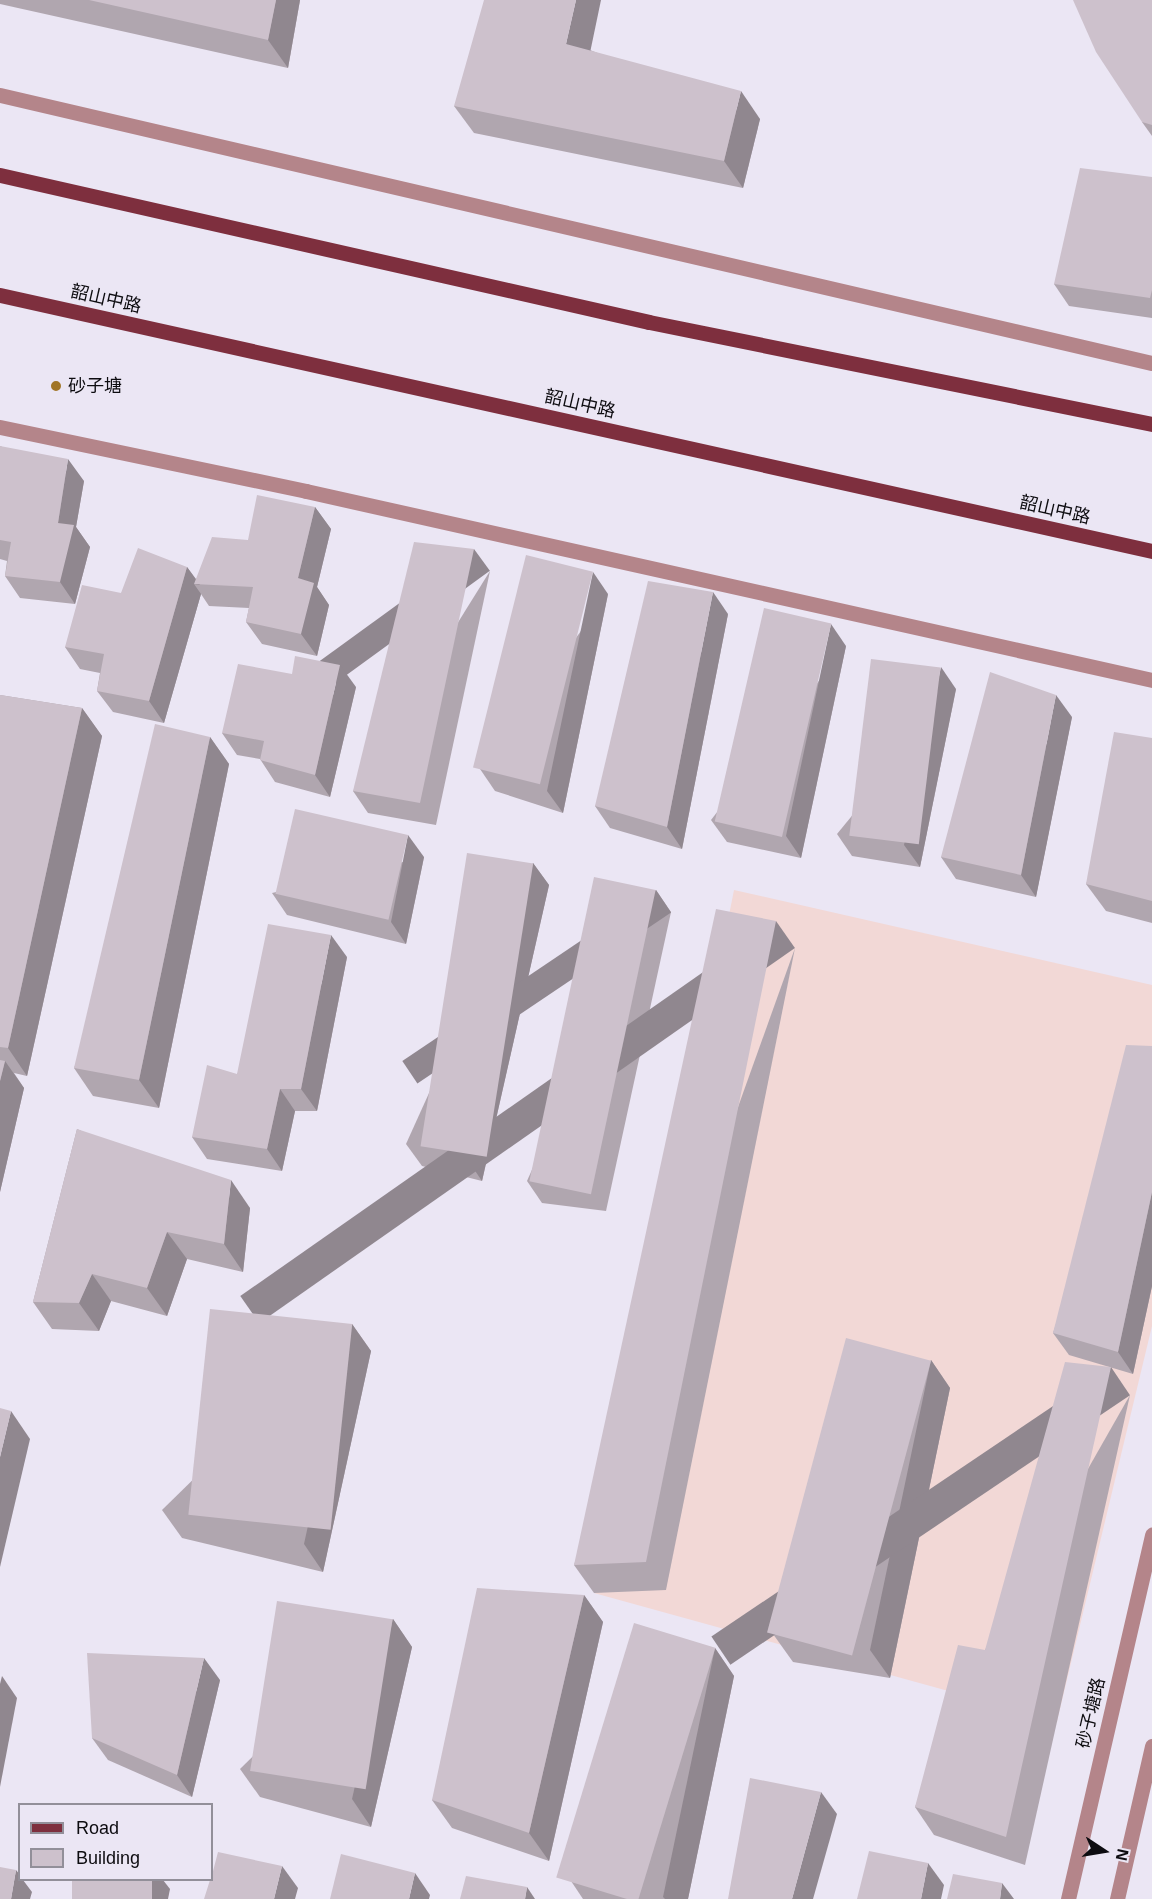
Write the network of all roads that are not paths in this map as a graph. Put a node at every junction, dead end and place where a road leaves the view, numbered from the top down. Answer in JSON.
{"nodes":[{"id":1,"x":0,"y":95,"type":"edge"},
{"id":2,"x":0,"y":175,"type":"edge"},
{"id":3,"x":0,"y":295,"type":"edge"},
{"id":4,"x":1152,"y":363,"type":"edge"},
{"id":5,"x":1152,"y":424,"type":"edge"},
{"id":6,"x":0,"y":427,"type":"edge"},
{"id":7,"x":1152,"y":551,"type":"edge"},
{"id":8,"x":1152,"y":680,"type":"edge"},
{"id":9,"x":1152,"y":1535,"type":"edge"},
{"id":10,"x":1152,"y":1746,"type":"edge"},
{"id":11,"x":1068,"y":1899,"type":"edge"},
{"id":12,"x":1117,"y":1899,"type":"edge"}],
"edges":[{"from":1,"to":4,"type":"street"},
{"from":2,"to":5,"type":"main road"},
{"from":3,"to":7,"type":"main road","name":"韶山中路"},
{"from":6,"to":8,"type":"street"},
{"from":9,"to":11,"type":"street","name":"砂子塘路"},
{"from":10,"to":12,"type":"street"}]}
